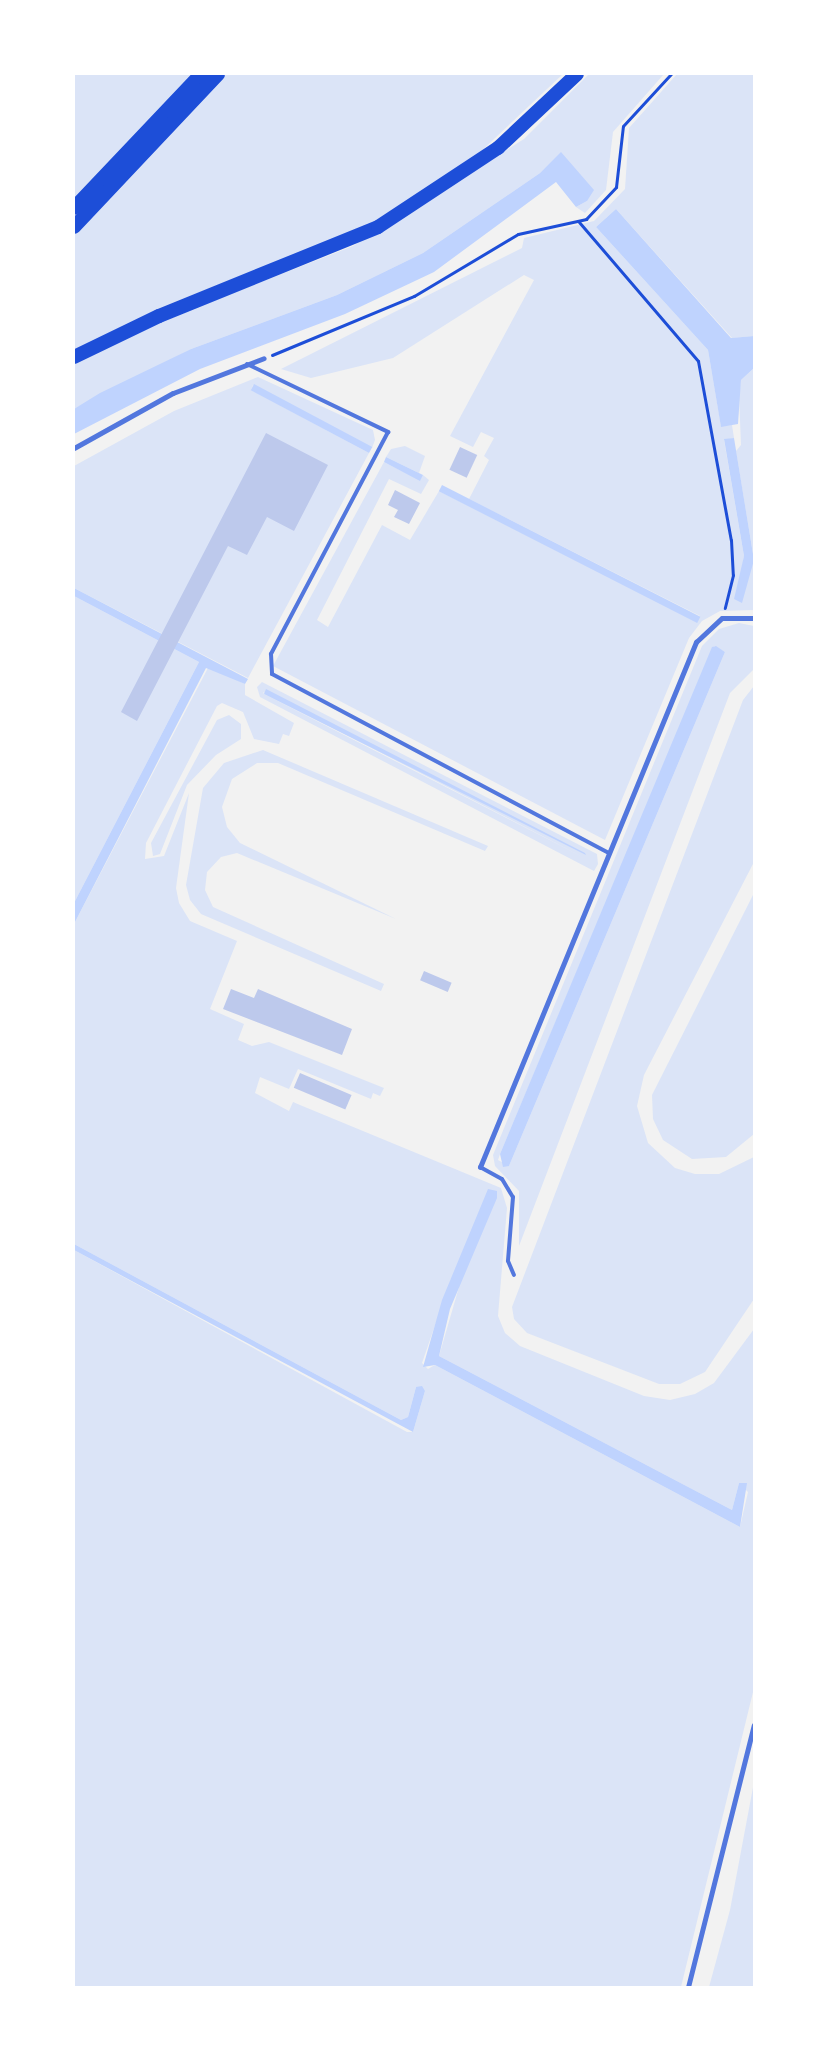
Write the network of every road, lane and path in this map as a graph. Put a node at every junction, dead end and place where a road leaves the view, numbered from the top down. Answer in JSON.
{"nodes":[{"id":1,"x":200,"y":74,"type":"edge"},
{"id":2,"x":218,"y":74,"type":"edge"},
{"id":3,"x":577,"y":74,"type":"edge"},
{"id":4,"x":671,"y":74,"type":"edge"},
{"id":5,"x":74,"y":208,"type":"edge"},
{"id":6,"x":579,"y":222,"type":"junction"},
{"id":7,"x":74,"y":227,"type":"edge"},
{"id":8,"x":74,"y":356,"type":"edge"},
{"id":9,"x":264,"y":358,"type":"joint"},
{"id":10,"x":247,"y":364,"type":"junction"},
{"id":11,"x":74,"y":448,"type":"edge"},
{"id":12,"x":722,"y":618,"type":"junction"},
{"id":13,"x":754,"y":618,"type":"edge"},
{"id":14,"x":609,"y":853,"type":"junction"},
{"id":15,"x":480,"y":1167,"type":"joint"},
{"id":16,"x":514,"y":1275,"type":"dead end"},
{"id":17,"x":754,"y":1725,"type":"edge"},
{"id":18,"x":688,"y":1987,"type":"edge"}],
"edges":[{"from":1,"to":5,"type":"highway"},
{"from":2,"to":7,"type":"highway"},
{"from":3,"to":8,"type":"highway"},
{"from":4,"to":6,"type":"path"},
{"from":6,"to":9,"type":"path"},
{"from":6,"to":12,"type":"path"},
{"from":9,"to":10,"type":"street"},
{"from":10,"to":11,"type":"street"},
{"from":10,"to":14,"type":"lane"},
{"from":12,"to":13,"type":"street"},
{"from":12,"to":14,"type":"street"},
{"from":14,"to":15,"type":"street"},
{"from":15,"to":16,"type":"lane"},
{"from":17,"to":18,"type":"street"}]}
